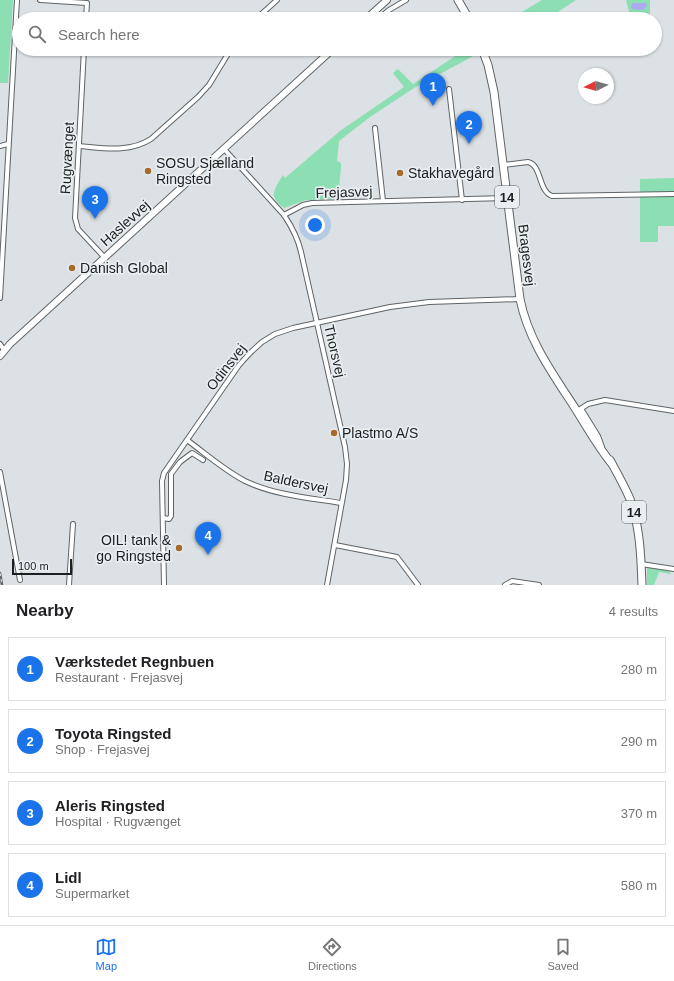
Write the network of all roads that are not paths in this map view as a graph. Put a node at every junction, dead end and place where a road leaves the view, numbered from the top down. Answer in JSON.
{"nodes":[{"id":1,"x":17,"y":0,"type":"edge"},
{"id":2,"x":40,"y":0,"type":"edge"},
{"id":3,"x":276,"y":0,"type":"edge"},
{"id":4,"x":387,"y":0,"type":"edge"},
{"id":5,"x":406,"y":0,"type":"edge"},
{"id":6,"x":458,"y":0,"type":"edge"},
{"id":7,"x":16,"y":12,"type":"edge"},
{"id":8,"x":86,"y":12,"type":"edge"},
{"id":9,"x":263,"y":12,"type":"edge"},
{"id":10,"x":374,"y":12,"type":"edge"},
{"id":11,"x":387,"y":12,"type":"edge"},
{"id":12,"x":465,"y":12,"type":"edge"},
{"id":13,"x":14,"y":56,"type":"edge"},
{"id":14,"x":84,"y":56,"type":"edge"},
{"id":15,"x":226,"y":56,"type":"edge"},
{"id":16,"x":325,"y":56,"type":"edge"},
{"id":17,"x":485,"y":56,"type":"edge"},
{"id":18,"x":449,"y":89,"type":"dead end"},
{"id":19,"x":375,"y":128,"type":"dead end"},
{"id":20,"x":8,"y":144,"type":"junction"},
{"id":21,"x":0,"y":146,"type":"edge"},
{"id":22,"x":79,"y":146,"type":"junction"},
{"id":23,"x":224,"y":148,"type":"junction"},
{"id":24,"x":503,"y":165,"type":"junction"},
{"id":25,"x":674,"y":194,"type":"edge"},
{"id":26,"x":507,"y":198,"type":"junction"},
{"id":27,"x":462,"y":200,"type":"junction"},
{"id":28,"x":382,"y":201,"type":"junction"},
{"id":29,"x":284,"y":215,"type":"junction"},
{"id":30,"x":105,"y":258,"type":"junction"},
{"id":31,"x":0,"y":298,"type":"edge"},
{"id":32,"x":520,"y":299,"type":"junction"},
{"id":33,"x":317,"y":322,"type":"junction"},
{"id":34,"x":0,"y":344,"type":"edge"},
{"id":35,"x":536,"y":344,"type":"junction"},
{"id":36,"x":4,"y":350,"type":"junction"},
{"id":37,"x":0,"y":356,"type":"edge"},
{"id":38,"x":579,"y":408,"type":"junction"},
{"id":39,"x":674,"y":411,"type":"edge"},
{"id":40,"x":187,"y":440,"type":"junction"},
{"id":41,"x":203,"y":460,"type":"dead end"},
{"id":42,"x":172,"y":462,"type":"junction"},
{"id":43,"x":612,"y":464,"type":"junction"},
{"id":44,"x":177,"y":466,"type":"junction"},
{"id":45,"x":0,"y":472,"type":"edge"},
{"id":46,"x":341,"y":503,"type":"junction"},
{"id":47,"x":163,"y":518,"type":"junction"},
{"id":48,"x":73,"y":524,"type":"dead end"},
{"id":49,"x":334,"y":545,"type":"junction"},
{"id":50,"x":641,"y":564,"type":"junction"},
{"id":51,"x":674,"y":569,"type":"edge"},
{"id":52,"x":20,"y":580,"type":"dead end"},
{"id":53,"x":68,"y":585,"type":"edge"},
{"id":54,"x":164,"y":585,"type":"edge"},
{"id":55,"x":327,"y":585,"type":"edge"},
{"id":56,"x":418,"y":585,"type":"edge"},
{"id":57,"x":505,"y":585,"type":"edge"},
{"id":58,"x":539,"y":585,"type":"edge"},
{"id":59,"x":642,"y":585,"type":"edge"}],
"edges":[{"from":1,"to":7,"type":"street"},
{"from":2,"to":8,"type":"street"},
{"from":3,"to":9,"type":"street"},
{"from":4,"to":10,"type":"street"},
{"from":5,"to":11,"type":"street"},
{"from":6,"to":12,"type":"main road"},
{"from":13,"to":20,"type":"street"},
{"from":14,"to":22,"type":"street","name":"Rugvænget"},
{"from":15,"to":22,"type":"street"},
{"from":16,"to":23,"type":"street","name":"Haslevvej"},
{"from":17,"to":24,"type":"main road","name":"Bragesvej","number":"14"},
{"from":18,"to":27,"type":"street"},
{"from":19,"to":28,"type":"street","name":"Frejasvej"},
{"from":20,"to":21,"type":"street"},
{"from":20,"to":31,"type":"street"},
{"from":22,"to":30,"type":"street","name":"Rugvænget"},
{"from":23,"to":29,"type":"street","name":"Thorsvej"},
{"from":23,"to":30,"type":"street","name":"Haslevvej"},
{"from":24,"to":25,"type":"street"},
{"from":24,"to":26,"type":"main road","name":"Bragesvej","number":"14"},
{"from":26,"to":27,"type":"street","name":"Frejasvej"},
{"from":26,"to":32,"type":"main road","name":"Bragesvej","number":"14"},
{"from":27,"to":28,"type":"street","name":"Frejasvej"},
{"from":28,"to":29,"type":"street","name":"Frejasvej"},
{"from":29,"to":33,"type":"street","name":"Thorsvej"},
{"from":30,"to":36,"type":"street","name":"Haslevvej"},
{"from":32,"to":33,"type":"street","name":"Odinsvej"},
{"from":32,"to":35,"type":"main road","name":"Bragesvej","number":"14"},
{"from":33,"to":40,"type":"street","name":"Odinsvej"},
{"from":33,"to":46,"type":"street","name":"Thorsvej"},
{"from":34,"to":36,"type":"street"},
{"from":35,"to":38,"type":"main road","name":"Bragesvej"},
{"from":35,"to":38,"type":"main road","name":"Bragesvej","number":"14"},
{"from":36,"to":37,"type":"street","name":"Haslevvej"},
{"from":38,"to":39,"type":"street"},
{"from":38,"to":43,"type":"main road","name":"Bragesvej","number":"14"},
{"from":38,"to":43,"type":"main road","name":"Bragesvej"},
{"from":40,"to":42,"type":"street","name":"Odinsvej"},
{"from":40,"to":46,"type":"street","name":"Baldersvej"},
{"from":41,"to":44,"type":"street"},
{"from":42,"to":44,"type":"street"},
{"from":42,"to":47,"type":"street","name":"Odinsvej"},
{"from":43,"to":50,"type":"main road","name":"Bragesvej","number":"14"},
{"from":44,"to":47,"type":"street"},
{"from":45,"to":52,"type":"street"},
{"from":46,"to":49,"type":"street","name":"Thorsvej"},
{"from":47,"to":54,"type":"street","name":"Odinsvej"},
{"from":48,"to":53,"type":"street"},
{"from":49,"to":55,"type":"street","name":"Thorsvej"},
{"from":49,"to":56,"type":"street"},
{"from":50,"to":51,"type":"street"},
{"from":50,"to":59,"type":"main road","name":"Bragesvej","number":"14"},
{"from":57,"to":58,"type":"street"}]}
